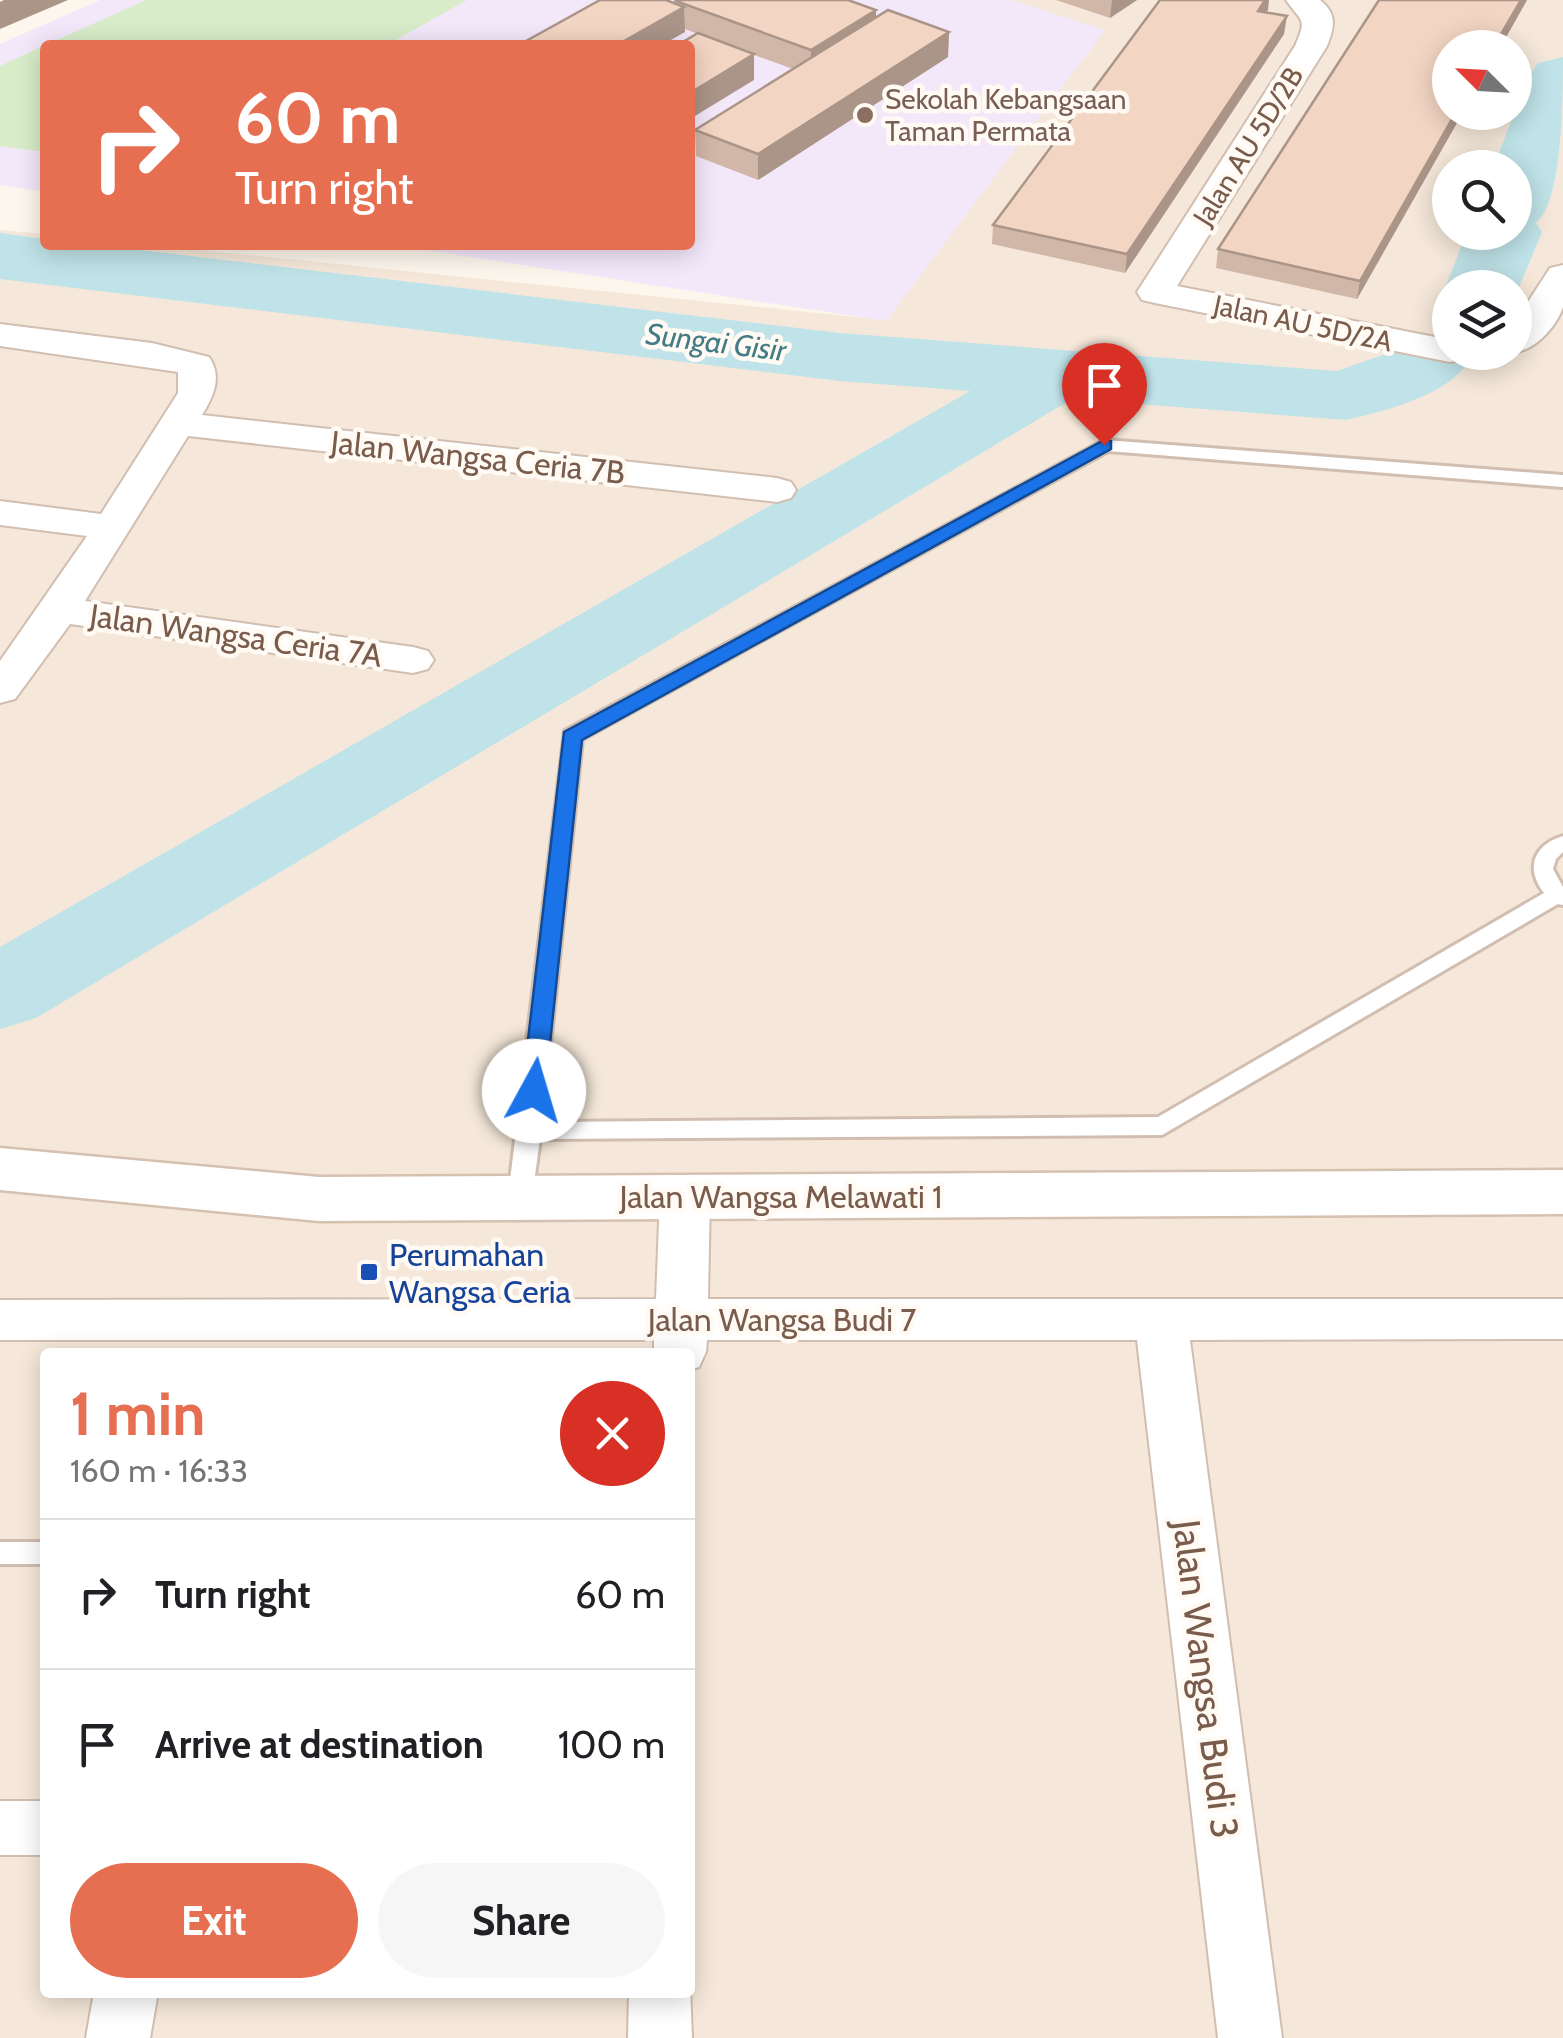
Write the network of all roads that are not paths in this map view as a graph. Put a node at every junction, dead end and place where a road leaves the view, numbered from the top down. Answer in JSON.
{"nodes":[{"id":1,"x":1300,"y":0,"type":"edge"},
{"id":2,"x":1563,"y":276,"type":"edge"},
{"id":3,"x":1156,"y":292,"type":"joint"},
{"id":4,"x":1532,"y":326,"type":"edge"},
{"id":5,"x":0,"y":335,"type":"edge"},
{"id":6,"x":1432,"y":347,"type":"edge"},
{"id":7,"x":180,"y":424,"type":"junction"},
{"id":8,"x":1563,"y":482,"type":"edge"},
{"id":9,"x":777,"y":490,"type":"dead end"},
{"id":10,"x":0,"y":513,"type":"edge"},
{"id":11,"x":113,"y":527,"type":"junction"},
{"id":12,"x":59,"y":610,"type":"junction"},
{"id":13,"x":414,"y":660,"type":"dead end"},
{"id":14,"x":0,"y":690,"type":"edge"},
{"id":15,"x":1563,"y":842,"type":"edge"},
{"id":16,"x":1560,"y":897,"type":"edge"},
{"id":17,"x":529,"y":1131,"type":"junction"},
{"id":18,"x":0,"y":1169,"type":"edge"},
{"id":19,"x":1563,"y":1192,"type":"edge"},
{"id":20,"x":685,"y":1196,"type":"junction"},
{"id":21,"x":520,"y":1198,"type":"junction"},
{"id":22,"x":1563,"y":1319,"type":"edge"},
{"id":23,"x":0,"y":1320,"type":"edge"},
{"id":24,"x":1161,"y":1320,"type":"junction"},
{"id":25,"x":680,"y":1335,"type":"edge"},
{"id":26,"x":0,"y":1553,"type":"edge"},
{"id":27,"x":40,"y":1554,"type":"edge"},
{"id":28,"x":0,"y":1828,"type":"edge"},
{"id":29,"x":40,"y":1828,"type":"edge"},
{"id":30,"x":125,"y":1998,"type":"edge"},
{"id":31,"x":660,"y":1998,"type":"edge"},
{"id":32,"x":118,"y":2038,"type":"edge"},
{"id":33,"x":660,"y":2038,"type":"edge"},
{"id":34,"x":1250,"y":2038,"type":"edge"}],
"edges":[{"from":1,"to":3,"type":"street","name":"Jalan AU 5D/2B"},
{"from":2,"to":4,"type":"street"},
{"from":3,"to":6,"type":"street","name":"Jalan AU 5D/2A"},
{"from":5,"to":7,"type":"street"},
{"from":7,"to":9,"type":"street","name":"Jalan Wangsa Ceria 7B"},
{"from":7,"to":11,"type":"street"},
{"from":8,"to":17,"type":"lane"},
{"from":10,"to":11,"type":"street"},
{"from":11,"to":12,"type":"street"},
{"from":12,"to":13,"type":"street","name":"Jalan Wangsa Ceria 7A"},
{"from":12,"to":14,"type":"street"},
{"from":15,"to":16,"type":"lane"},
{"from":16,"to":17,"type":"lane"},
{"from":17,"to":21,"type":"lane"},
{"from":18,"to":21,"type":"street","name":"Jalan Wangsa Melawati 1"},
{"from":19,"to":20,"type":"street","name":"Jalan Wangsa Melawati 1"},
{"from":20,"to":21,"type":"street","name":"Jalan Wangsa Melawati 1"},
{"from":20,"to":25,"type":"street"},
{"from":22,"to":24,"type":"street","name":"Jalan Wangsa Budi 7"},
{"from":23,"to":25,"type":"street","name":"Jalan Wangsa Budi 7"},
{"from":24,"to":25,"type":"street","name":"Jalan Wangsa Budi 7"},
{"from":24,"to":34,"type":"street","name":"Jalan Wangsa Budi 3"},
{"from":26,"to":27,"type":"lane"},
{"from":28,"to":29,"type":"street"},
{"from":30,"to":32,"type":"street"},
{"from":31,"to":33,"type":"street"}]}
